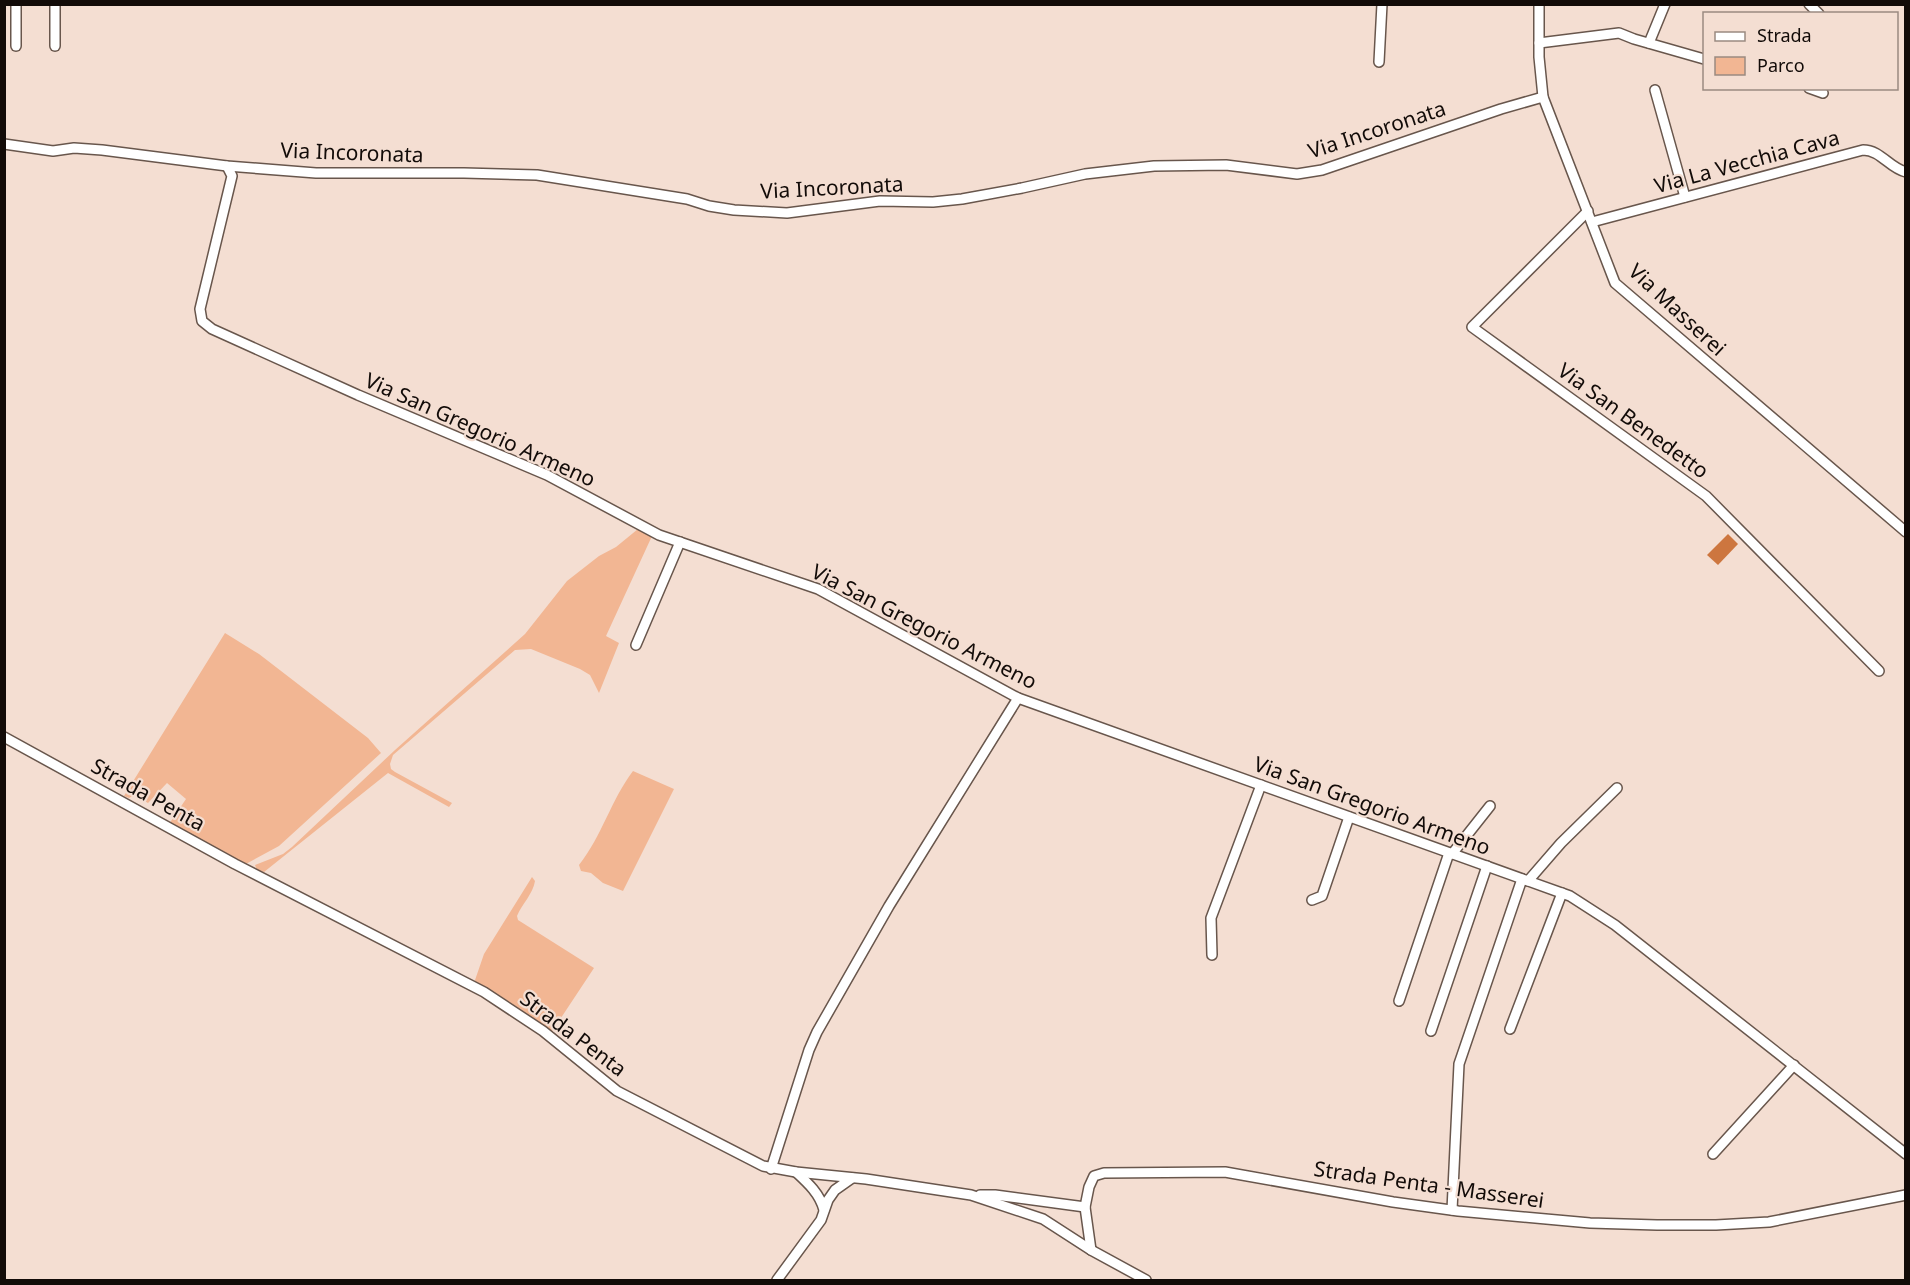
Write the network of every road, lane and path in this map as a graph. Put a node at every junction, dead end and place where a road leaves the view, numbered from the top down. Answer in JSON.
{"nodes":[{"id":1,"x":16,"y":4,"type":"edge"},
{"id":2,"x":56,"y":4,"type":"edge"},
{"id":3,"x":1382,"y":4,"type":"edge"},
{"id":4,"x":1539,"y":4,"type":"edge"},
{"id":5,"x":1665,"y":4,"type":"edge"},
{"id":6,"x":1539,"y":43,"type":"junction"},
{"id":7,"x":1649,"y":43,"type":"junction"},
{"id":8,"x":16,"y":46,"type":"dead end"},
{"id":9,"x":55,"y":46,"type":"dead end"},
{"id":10,"x":1703,"y":59,"type":"edge"},
{"id":11,"x":1379,"y":62,"type":"dead end"},
{"id":12,"x":1655,"y":90,"type":"dead end"},
{"id":13,"x":1815,"y":90,"type":"edge"},
{"id":14,"x":1823,"y":93,"type":"dead end"},
{"id":15,"x":1544,"y":97,"type":"junction"},
{"id":16,"x":4,"y":144,"type":"edge"},
{"id":17,"x":227,"y":166,"type":"junction"},
{"id":18,"x":1905,"y":172,"type":"edge"},
{"id":19,"x":1685,"y":197,"type":"junction"},
{"id":20,"x":1588,"y":211,"type":"junction"},
{"id":21,"x":1592,"y":222,"type":"junction"},
{"id":22,"x":1905,"y":532,"type":"edge"},
{"id":23,"x":680,"y":542,"type":"junction"},
{"id":24,"x":636,"y":645,"type":"dead end"},
{"id":25,"x":1879,"y":671,"type":"dead end"},
{"id":26,"x":1017,"y":698,"type":"junction"},
{"id":27,"x":4,"y":737,"type":"edge"},
{"id":28,"x":1261,"y":785,"type":"junction"},
{"id":29,"x":1617,"y":788,"type":"dead end"},
{"id":30,"x":1490,"y":806,"type":"dead end"},
{"id":31,"x":1349,"y":817,"type":"junction"},
{"id":32,"x":1451,"y":853,"type":"junction"},
{"id":33,"x":1487,"y":866,"type":"junction"},
{"id":34,"x":1525,"y":880,"type":"junction"},
{"id":35,"x":1562,"y":893,"type":"junction"},
{"id":36,"x":1312,"y":900,"type":"dead end"},
{"id":37,"x":1212,"y":955,"type":"dead end"},
{"id":38,"x":1399,"y":1001,"type":"dead end"},
{"id":39,"x":1510,"y":1029,"type":"dead end"},
{"id":40,"x":1431,"y":1031,"type":"dead end"},
{"id":41,"x":1794,"y":1065,"type":"junction"},
{"id":42,"x":1713,"y":1154,"type":"dead end"},
{"id":43,"x":1905,"y":1154,"type":"edge"},
{"id":44,"x":771,"y":1169,"type":"junction"},
{"id":45,"x":796,"y":1172,"type":"junction"},
{"id":46,"x":852,"y":1178,"type":"junction"},
{"id":47,"x":971,"y":1195,"type":"junction"},
{"id":48,"x":1905,"y":1195,"type":"edge"},
{"id":49,"x":1084,"y":1207,"type":"junction"},
{"id":50,"x":824,"y":1210,"type":"junction"},
{"id":51,"x":1452,"y":1210,"type":"junction"},
{"id":52,"x":1091,"y":1250,"type":"junction"},
{"id":53,"x":777,"y":1281,"type":"edge"},
{"id":54,"x":1146,"y":1281,"type":"edge"}],
"edges":[{"from":1,"to":8,"type":"street"},
{"from":2,"to":9,"type":"street"},
{"from":3,"to":11,"type":"street"},
{"from":4,"to":6,"type":"street","name":"Via Masserei"},
{"from":5,"to":7,"type":"street"},
{"from":6,"to":7,"type":"street"},
{"from":6,"to":15,"type":"street","name":"Via Masserei"},
{"from":7,"to":10,"type":"street"},
{"from":12,"to":19,"type":"street"},
{"from":13,"to":14,"type":"street"},
{"from":15,"to":17,"type":"street","name":"Via Incoronata"},
{"from":15,"to":20,"type":"street","name":"Via Masserei"},
{"from":16,"to":17,"type":"street","name":"Via Incoronata"},
{"from":17,"to":23,"type":"street","name":"Via San Gregorio Armeno"},
{"from":18,"to":19,"type":"street","name":"Via La Vecchia Cava"},
{"from":19,"to":21,"type":"street","name":"Via La Vecchia Cava"},
{"from":20,"to":21,"type":"street","name":"Via Masserei"},
{"from":20,"to":25,"type":"street","name":"Via San Benedetto"},
{"from":21,"to":22,"type":"street","name":"Via Masserei"},
{"from":23,"to":24,"type":"street"},
{"from":23,"to":26,"type":"street","name":"Via San Gregorio Armeno"},
{"from":26,"to":28,"type":"street","name":"Via San Gregorio Armeno"},
{"from":26,"to":44,"type":"street"},
{"from":27,"to":44,"type":"street","name":"Strada Penta"},
{"from":28,"to":31,"type":"street","name":"Via San Gregorio Armeno"},
{"from":28,"to":37,"type":"street"},
{"from":29,"to":34,"type":"street"},
{"from":30,"to":32,"type":"street"},
{"from":31,"to":32,"type":"street","name":"Via San Gregorio Armeno"},
{"from":31,"to":36,"type":"street"},
{"from":32,"to":33,"type":"street","name":"Via San Gregorio Armeno"},
{"from":32,"to":38,"type":"street"},
{"from":33,"to":34,"type":"street","name":"Via San Gregorio Armeno"},
{"from":33,"to":40,"type":"street"},
{"from":34,"to":35,"type":"street","name":"Via San Gregorio Armeno"},
{"from":34,"to":51,"type":"street"},
{"from":35,"to":39,"type":"street"},
{"from":35,"to":41,"type":"street","name":"Via San Gregorio Armeno"},
{"from":41,"to":42,"type":"street"},
{"from":41,"to":43,"type":"street","name":"Via San Gregorio Armeno"},
{"from":44,"to":45,"type":"street","name":"Strada Penta"},
{"from":45,"to":46,"type":"street","name":"Strada Penta"},
{"from":45,"to":50,"type":"street"},
{"from":46,"to":47,"type":"street","name":"Strada Penta"},
{"from":46,"to":50,"type":"street"},
{"from":47,"to":49,"type":"street"},
{"from":47,"to":52,"type":"street","name":"Strada Penta"},
{"from":48,"to":51,"type":"street","name":"Strada Penta - Masserei"},
{"from":49,"to":51,"type":"street","name":"Strada Penta - Masserei"},
{"from":49,"to":52,"type":"street"},
{"from":50,"to":53,"type":"street"},
{"from":52,"to":54,"type":"street","name":"Strada Penta"}]}
